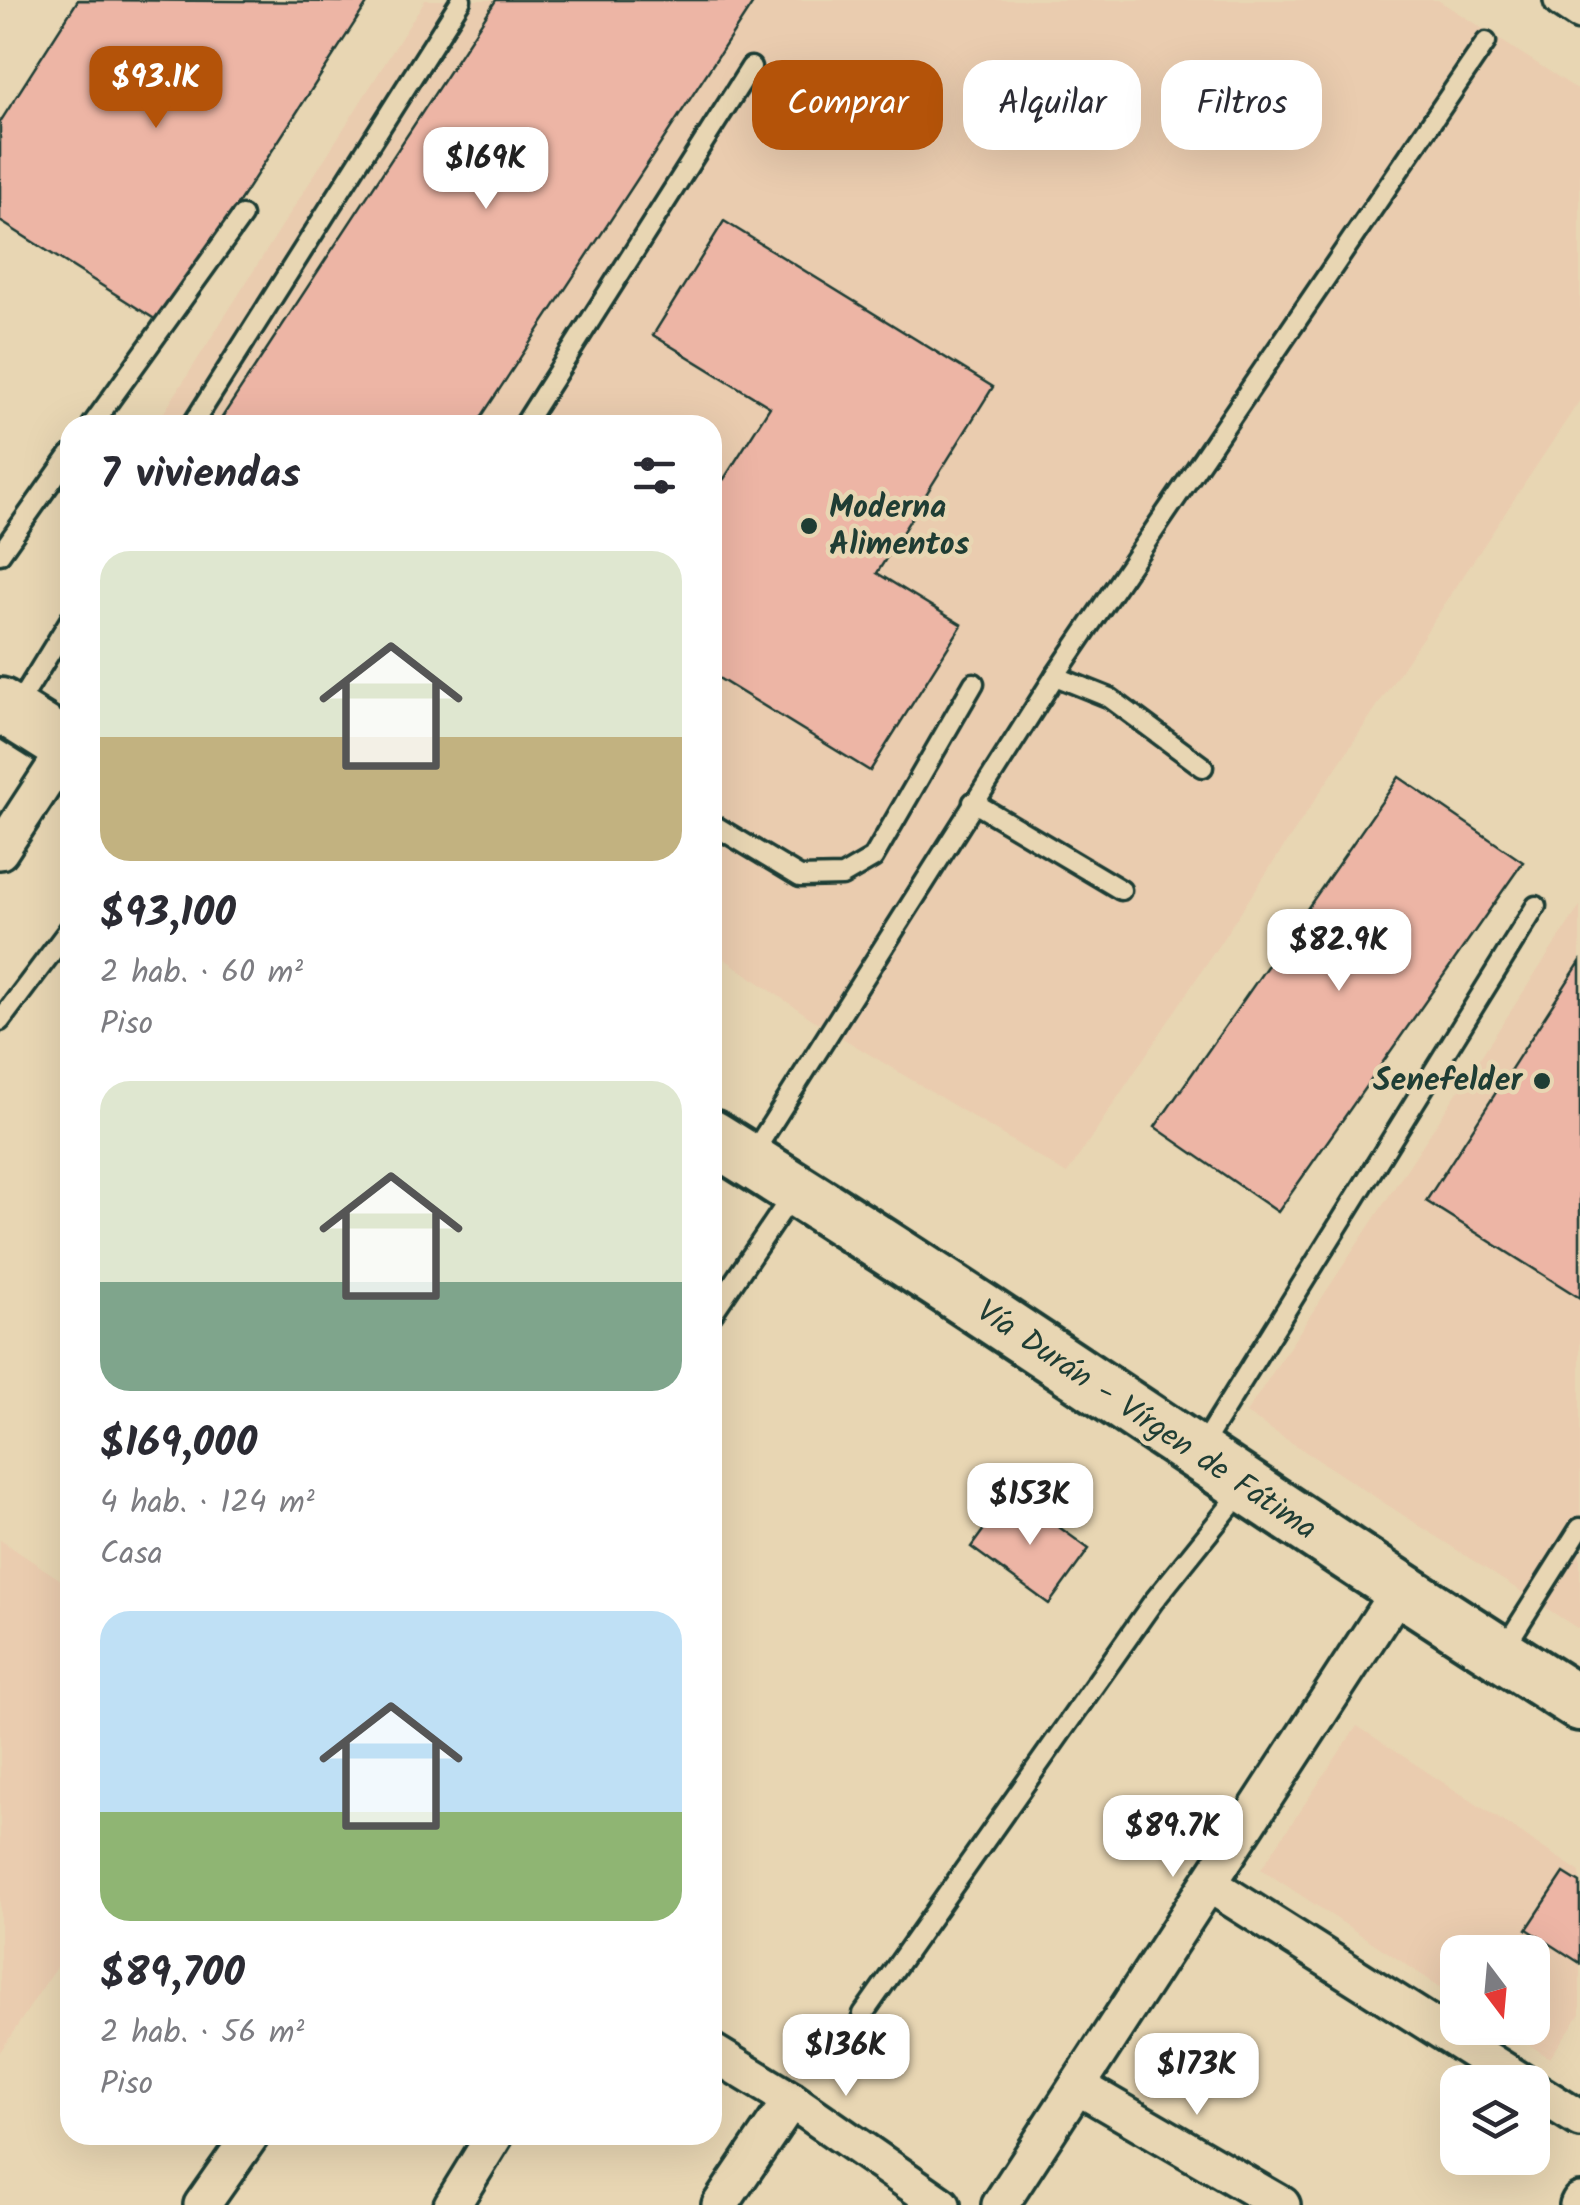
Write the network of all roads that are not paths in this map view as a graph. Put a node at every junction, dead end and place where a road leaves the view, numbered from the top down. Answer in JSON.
{"nodes":[{"id":1,"x":461,"y":0,"type":"edge"},
{"id":2,"x":1562,"y":0,"type":"edge"},
{"id":3,"x":1580,"y":12,"type":"edge"},
{"id":4,"x":1486,"y":42,"type":"dead end"},
{"id":5,"x":751,"y":67,"type":"dead end"},
{"id":6,"x":242,"y":216,"type":"dead end"},
{"id":7,"x":99,"y":415,"type":"edge"},
{"id":8,"x":198,"y":415,"type":"edge"},
{"id":9,"x":530,"y":415,"type":"edge"},
{"id":10,"x":60,"y":469,"type":"edge"},
{"id":11,"x":0,"y":554,"type":"edge"},
{"id":12,"x":60,"y":634,"type":"edge"},
{"id":13,"x":1055,"y":676,"type":"junction"},
{"id":14,"x":974,"y":682,"type":"dead end"},
{"id":15,"x":6,"y":709,"type":"edge"},
{"id":16,"x":60,"y":742,"type":"edge"},
{"id":17,"x":60,"y":761,"type":"edge"},
{"id":18,"x":1203,"y":767,"type":"dead end"},
{"id":19,"x":973,"y":802,"type":"junction"},
{"id":20,"x":722,"y":830,"type":"edge"},
{"id":21,"x":0,"y":851,"type":"edge"},
{"id":22,"x":1121,"y":890,"type":"dead end"},
{"id":23,"x":1536,"y":906,"type":"dead end"},
{"id":24,"x":60,"y":941,"type":"edge"},
{"id":25,"x":0,"y":1021,"type":"edge"},
{"id":26,"x":722,"y":1145,"type":"edge"},
{"id":27,"x":796,"y":1190,"type":"junction"},
{"id":28,"x":722,"y":1299,"type":"edge"},
{"id":29,"x":1198,"y":1452,"type":"junction"},
{"id":30,"x":1247,"y":1486,"type":"junction"},
{"id":31,"x":1580,"y":1528,"type":"edge"},
{"id":32,"x":1399,"y":1590,"type":"junction"},
{"id":33,"x":1500,"y":1654,"type":"junction"},
{"id":34,"x":1580,"y":1704,"type":"edge"},
{"id":35,"x":1210,"y":1884,"type":"junction"},
{"id":36,"x":863,"y":2014,"type":"dead end"},
{"id":37,"x":722,"y":2058,"type":"edge"},
{"id":38,"x":1495,"y":2065,"type":"edge"},
{"id":39,"x":1079,"y":2087,"type":"junction"},
{"id":40,"x":792,"y":2100,"type":"junction"},
{"id":41,"x":1550,"y":2100,"type":"edge"},
{"id":42,"x":1580,"y":2119,"type":"edge"},
{"id":43,"x":244,"y":2145,"type":"edge"},
{"id":44,"x":489,"y":2145,"type":"edge"},
{"id":45,"x":202,"y":2205,"type":"edge"},
{"id":46,"x":452,"y":2205,"type":"edge"},
{"id":47,"x":720,"y":2205,"type":"edge"},
{"id":48,"x":942,"y":2205,"type":"edge"},
{"id":49,"x":1000,"y":2205,"type":"edge"},
{"id":50,"x":1282,"y":2205,"type":"edge"}],
"edges":[{"from":1,"to":8,"type":"lane"},
{"from":2,"to":3,"type":"street"},
{"from":4,"to":13,"type":"lane"},
{"from":5,"to":9,"type":"lane"},
{"from":6,"to":7,"type":"lane"},
{"from":10,"to":11,"type":"lane"},
{"from":12,"to":15,"type":"lane"},
{"from":13,"to":18,"type":"lane"},
{"from":13,"to":19,"type":"lane"},
{"from":14,"to":20,"type":"lane"},
{"from":15,"to":16,"type":"main road"},
{"from":17,"to":21,"type":"street"},
{"from":19,"to":22,"type":"lane"},
{"from":19,"to":26,"type":"lane"},
{"from":23,"to":29,"type":"lane"},
{"from":24,"to":25,"type":"lane"},
{"from":26,"to":27,"type":"main road","name":"Vía Durán - Vírgen de Fátima"},
{"from":27,"to":28,"type":"lane"},
{"from":27,"to":29,"type":"main road","name":"Vía Durán - Vírgen de Fátima"},
{"from":29,"to":30,"type":"main road","name":"Vía Durán - Vírgen de Fátima"},
{"from":30,"to":32,"type":"main road","name":"Vía Durán - Vírgen de Fátima"},
{"from":30,"to":36,"type":"lane"},
{"from":31,"to":33,"type":"lane"},
{"from":32,"to":33,"type":"main road","name":"Vía Durán - Vírgen de Fátima"},
{"from":32,"to":35,"type":"street"},
{"from":33,"to":34,"type":"main road","name":"Vía Durán - Vírgen de Fátima"},
{"from":35,"to":38,"type":"street"},
{"from":35,"to":39,"type":"street"},
{"from":37,"to":40,"type":"street"},
{"from":39,"to":49,"type":"street"},
{"from":39,"to":50,"type":"street"},
{"from":40,"to":47,"type":"street"},
{"from":40,"to":48,"type":"street"},
{"from":41,"to":42,"type":"street"},
{"from":43,"to":45,"type":"street"},
{"from":44,"to":46,"type":"street"}]}
